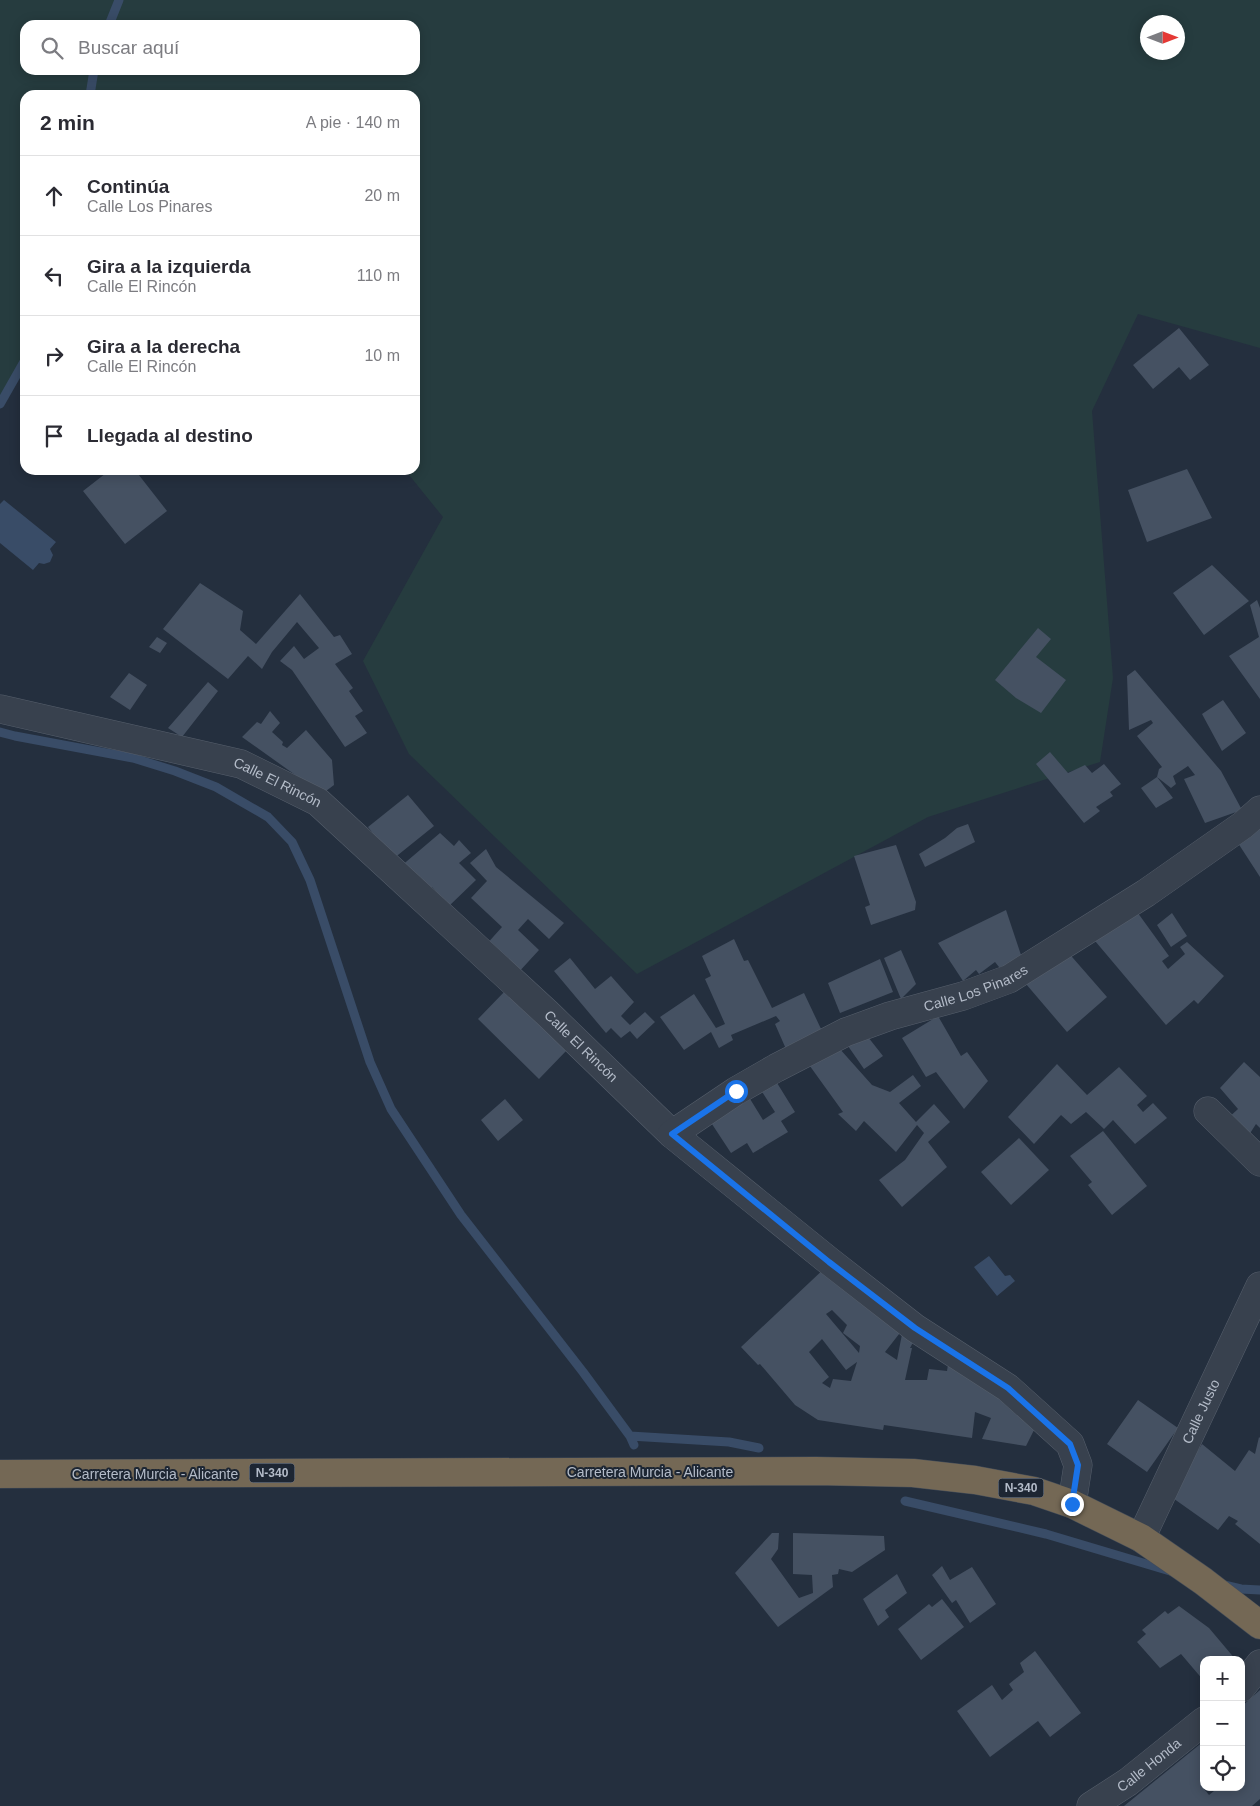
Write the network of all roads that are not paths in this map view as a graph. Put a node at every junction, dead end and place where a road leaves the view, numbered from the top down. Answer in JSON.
{"nodes":[{"id":1,"x":0,"y":708,"type":"edge"},
{"id":2,"x":1260,"y":810,"type":"edge"},
{"id":3,"x":1208,"y":1111,"type":"dead end"},
{"id":4,"x":672,"y":1134,"type":"junction"},
{"id":5,"x":1260,"y":1162,"type":"edge"},
{"id":6,"x":1260,"y":1286,"type":"edge"},
{"id":7,"x":0,"y":1474,"type":"edge"},
{"id":8,"x":1072,"y":1504,"type":"junction"},
{"id":9,"x":1141,"y":1538,"type":"junction"},
{"id":10,"x":1260,"y":1625,"type":"edge"},
{"id":11,"x":1260,"y":1664,"type":"edge"},
{"id":12,"x":1245,"y":1683,"type":"edge"},
{"id":13,"x":1200,"y":1724,"type":"edge"},
{"id":14,"x":1091,"y":1806,"type":"edge"}],
"edges":[{"from":1,"to":4,"type":"street","name":"Calle El Rincón"},
{"from":2,"to":4,"type":"street","name":"Calle Los Pinares"},
{"from":3,"to":5,"type":"street"},
{"from":4,"to":8,"type":"street","name":"Calle El Rincón"},
{"from":6,"to":9,"type":"street","name":"Calle Justo"},
{"from":7,"to":8,"type":"highway","name":"Carretera Murcia - Alicante","number":"N-340"},
{"from":8,"to":9,"type":"highway","name":"Carretera Murcia - Alicante","number":"N-340"},
{"from":9,"to":10,"type":"highway","name":"Carretera Murcia - Alicante","number":"N-340"},
{"from":11,"to":12,"type":"street"},
{"from":13,"to":14,"type":"street","name":"Calle Honda"}]}
